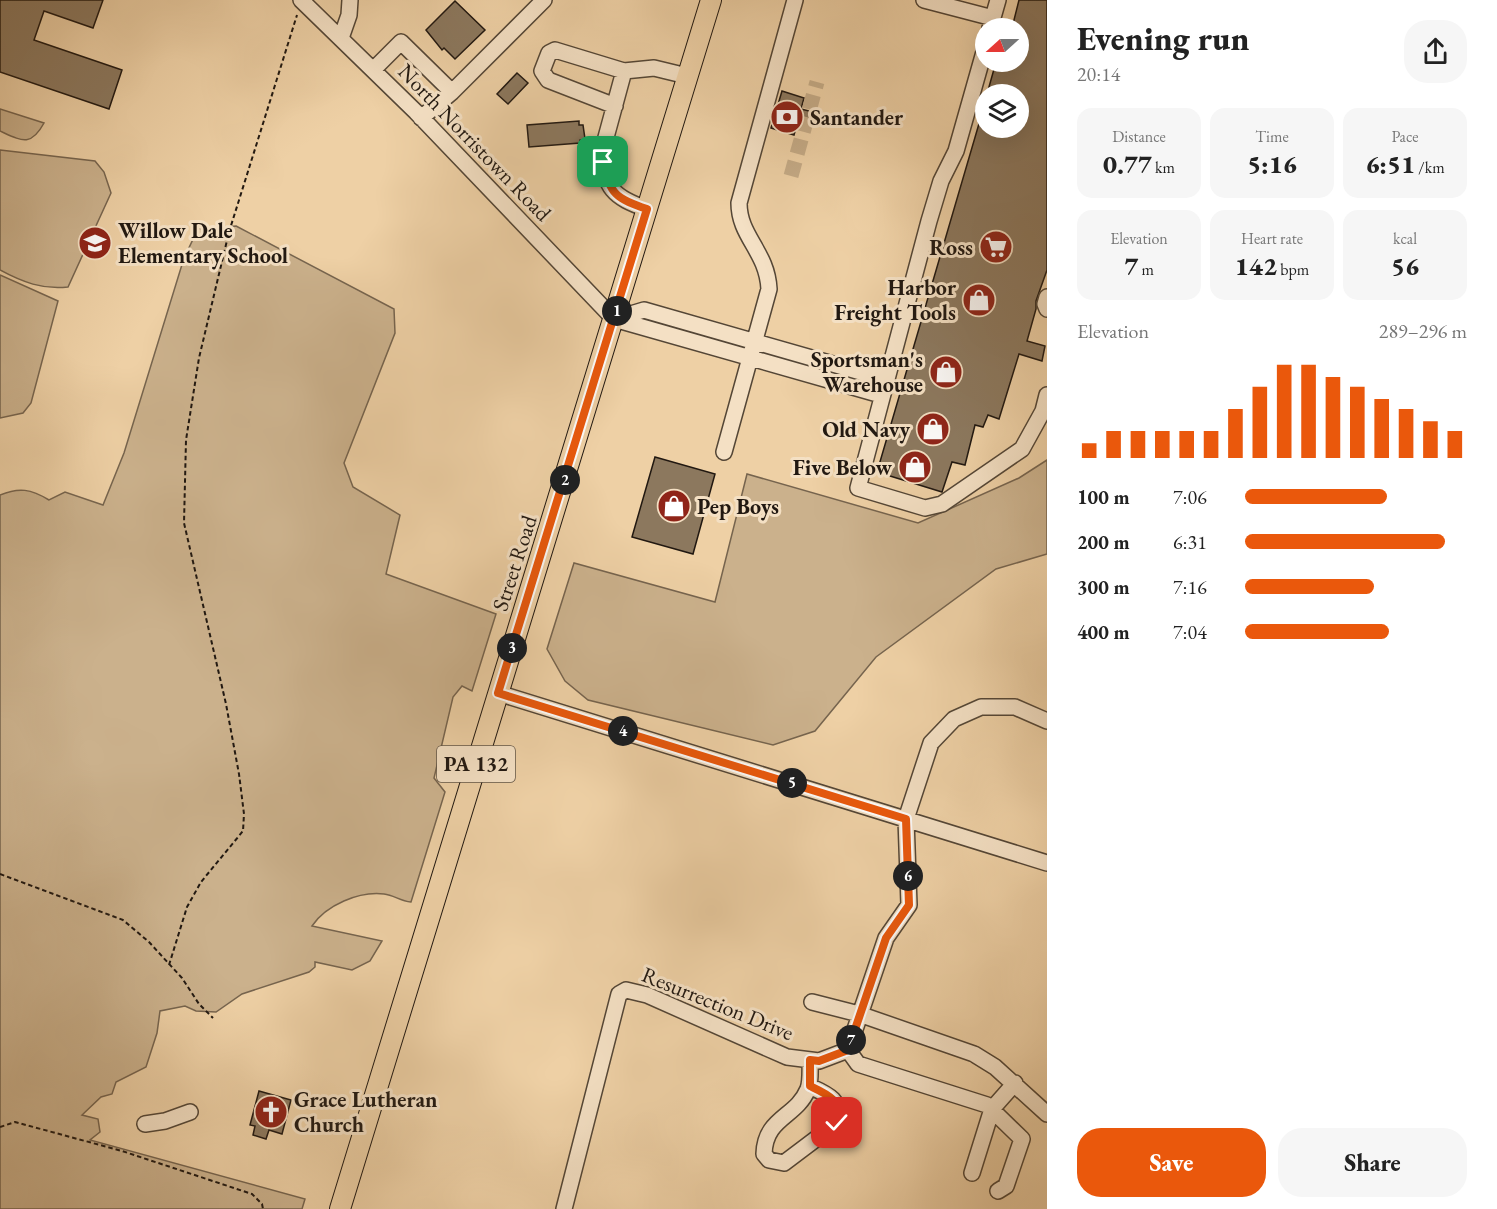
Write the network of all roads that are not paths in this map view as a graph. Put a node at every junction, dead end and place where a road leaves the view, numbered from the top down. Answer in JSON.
{"nodes":[{"id":1,"x":301,"y":0,"type":"edge"},
{"id":2,"x":350,"y":0,"type":"edge"},
{"id":3,"x":544,"y":0,"type":"edge"},
{"id":4,"x":711,"y":0,"type":"edge"},
{"id":5,"x":795,"y":0,"type":"edge"},
{"id":6,"x":924,"y":0,"type":"edge"},
{"id":7,"x":998,"y":0,"type":"edge"},
{"id":8,"x":977,"y":18,"type":"edge"},
{"id":9,"x":993,"y":18,"type":"edge"},
{"id":10,"x":341,"y":38,"type":"junction"},
{"id":11,"x":373,"y":70,"type":"junction"},
{"id":12,"x":624,"y":71,"type":"junction"},
{"id":13,"x":978,"y":72,"type":"edge"},
{"id":14,"x":687,"y":76,"type":"junction"},
{"id":15,"x":452,"y":92,"type":"junction"},
{"id":16,"x":615,"y":106,"type":"junction"},
{"id":17,"x":421,"y":118,"type":"junction"},
{"id":18,"x":647,"y":209,"type":"junction"},
{"id":19,"x":1047,"y":297,"type":"edge"},
{"id":20,"x":1047,"y":309,"type":"edge"},
{"id":21,"x":614,"y":319,"type":"junction"},
{"id":22,"x":753,"y":349,"type":"junction"},
{"id":23,"x":885,"y":379,"type":"junction"},
{"id":24,"x":881,"y":395,"type":"junction"},
{"id":25,"x":1047,"y":395,"type":"edge"},
{"id":26,"x":724,"y":452,"type":"dead end"},
{"id":27,"x":498,"y":693,"type":"junction"},
{"id":28,"x":1047,"y":721,"type":"edge"},
{"id":29,"x":906,"y":819,"type":"junction"},
{"id":30,"x":1047,"y":863,"type":"edge"},
{"id":31,"x":812,"y":1002,"type":"dead end"},
{"id":32,"x":859,"y":1014,"type":"junction"},
{"id":33,"x":848,"y":1050,"type":"junction"},
{"id":34,"x":810,"y":1060,"type":"junction"},
{"id":35,"x":1015,"y":1083,"type":"junction"},
{"id":36,"x":810,"y":1086,"type":"junction"},
{"id":37,"x":992,"y":1109,"type":"junction"},
{"id":38,"x":190,"y":1112,"type":"dead end"},
{"id":39,"x":1047,"y":1113,"type":"edge"},
{"id":40,"x":145,"y":1124,"type":"dead end"},
{"id":41,"x":972,"y":1173,"type":"dead end"},
{"id":42,"x":998,"y":1191,"type":"dead end"},
{"id":43,"x":340,"y":1209,"type":"edge"},
{"id":44,"x":564,"y":1209,"type":"edge"}],
"edges":[{"from":1,"to":10,"type":"street","name":"North Norristown Road"},
{"from":2,"to":10,"type":"street"},
{"from":3,"to":15,"type":"street"},
{"from":4,"to":14,"type":"main road","name":"Street Road","number":"PA 132"},
{"from":5,"to":22,"type":"street"},
{"from":6,"to":8,"type":"street"},
{"from":7,"to":9,"type":"street"},
{"from":10,"to":11,"type":"street","name":"North Norristown Road"},
{"from":11,"to":15,"type":"street"},
{"from":11,"to":17,"type":"street","name":"North Norristown Road"},
{"from":12,"to":14,"type":"street"},
{"from":12,"to":16,"type":"street"},
{"from":12,"to":16,"type":"street"},
{"from":13,"to":23,"type":"street"},
{"from":14,"to":18,"type":"main road","name":"Street Road","number":"PA 132"},
{"from":15,"to":17,"type":"street"},
{"from":16,"to":18,"type":"street"},
{"from":17,"to":21,"type":"street","name":"North Norristown Road"},
{"from":18,"to":21,"type":"main road","name":"Street Road","number":"PA 132"},
{"from":19,"to":20,"type":"street"},
{"from":21,"to":22,"type":"street"},
{"from":21,"to":27,"type":"main road","name":"Street Road","number":"PA 132"},
{"from":22,"to":23,"type":"street"},
{"from":22,"to":24,"type":"street"},
{"from":22,"to":26,"type":"street"},
{"from":23,"to":24,"type":"street"},
{"from":24,"to":25,"type":"street"},
{"from":27,"to":29,"type":"street"},
{"from":27,"to":43,"type":"main road","name":"Street Road","number":"PA 132"},
{"from":28,"to":29,"type":"street"},
{"from":29,"to":30,"type":"street"},
{"from":29,"to":32,"type":"street"},
{"from":31,"to":32,"type":"street"},
{"from":32,"to":33,"type":"street"},
{"from":32,"to":35,"type":"street"},
{"from":33,"to":34,"type":"street","name":"Resurrection Drive"},
{"from":33,"to":37,"type":"street"},
{"from":34,"to":36,"type":"street"},
{"from":34,"to":44,"type":"street","name":"Resurrection Drive"},
{"from":35,"to":37,"type":"street"},
{"from":35,"to":39,"type":"street"},
{"from":36,"to":36,"type":"street"},
{"from":37,"to":41,"type":"street"},
{"from":37,"to":42,"type":"street"},
{"from":38,"to":40,"type":"street"}]}
